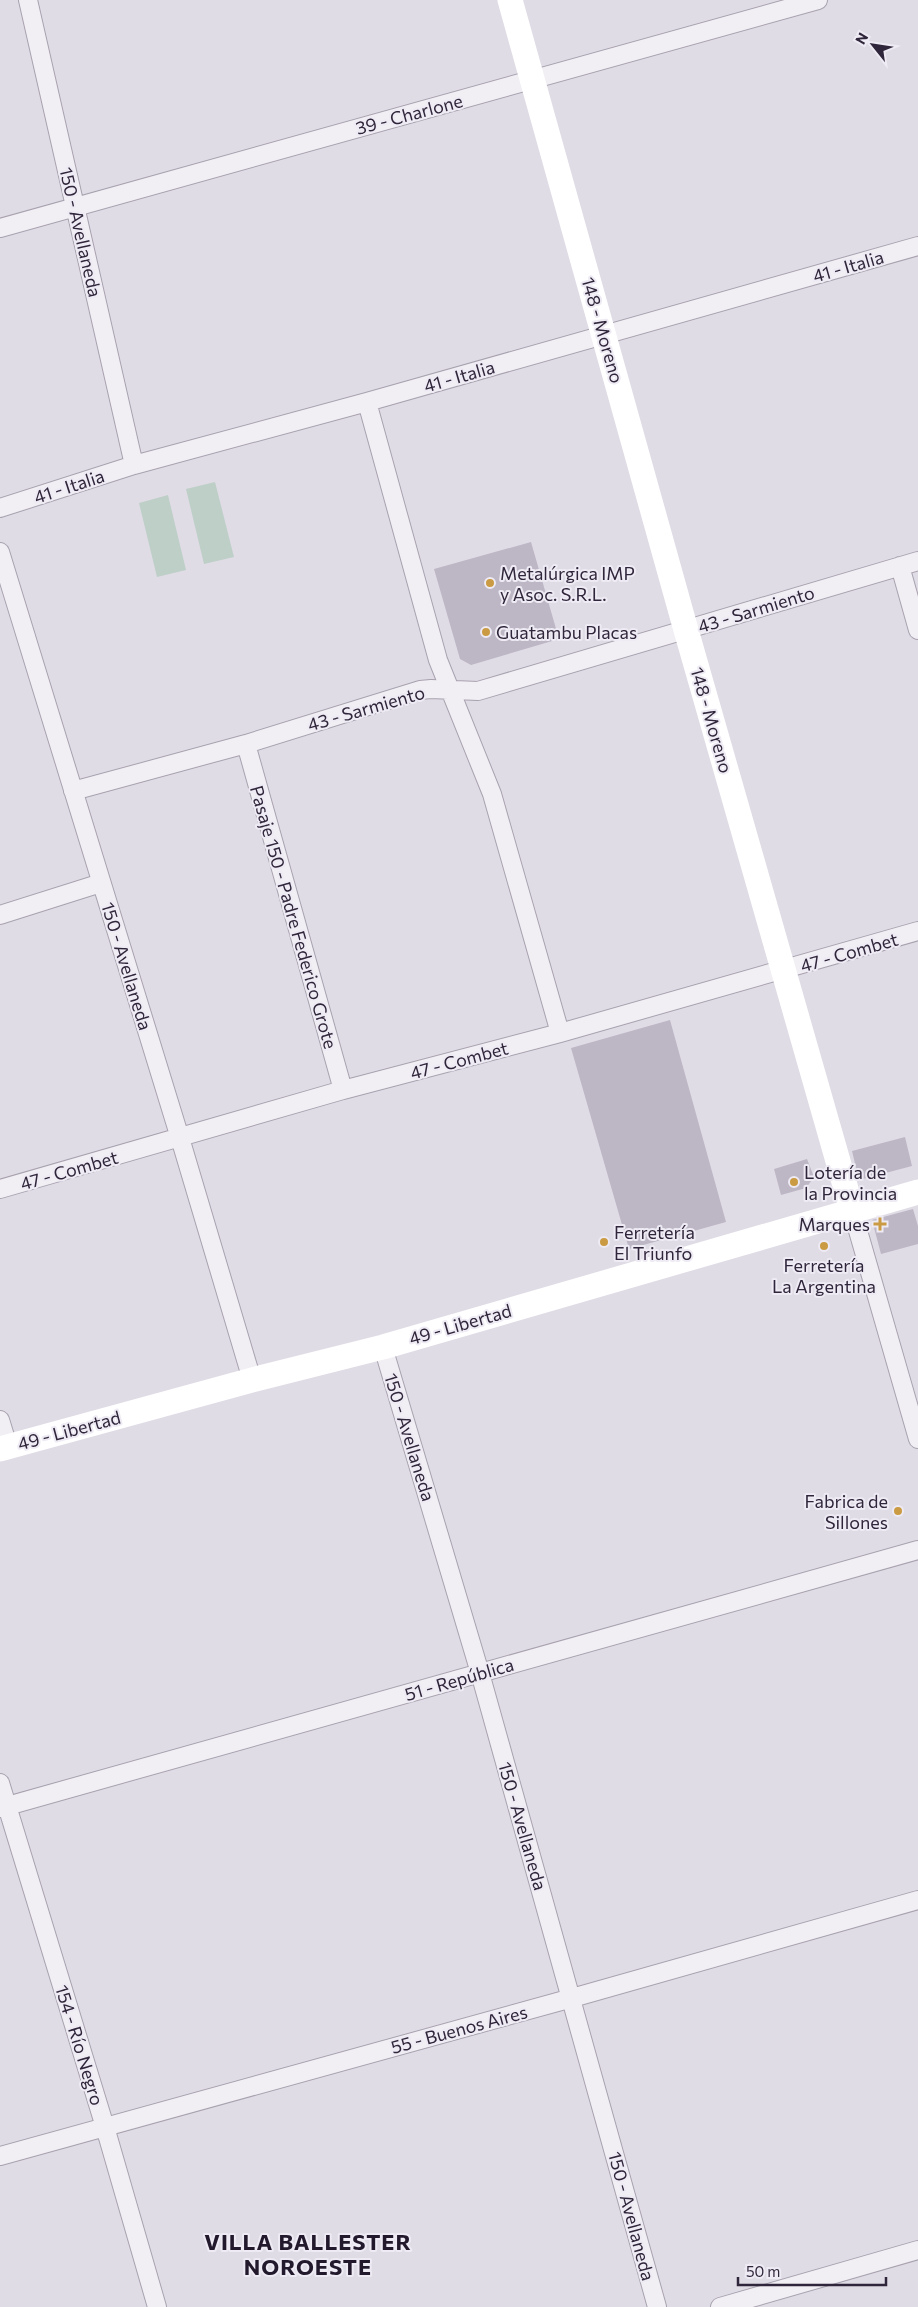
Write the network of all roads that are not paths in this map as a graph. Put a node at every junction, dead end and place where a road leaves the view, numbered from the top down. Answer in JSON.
{"nodes":[{"id":1,"x":28,"y":0,"type":"edge"},
{"id":2,"x":510,"y":0,"type":"edge"},
{"id":3,"x":818,"y":0,"type":"edge"},
{"id":4,"x":532,"y":80,"type":"junction"},
{"id":5,"x":75,"y":206,"type":"junction"},
{"id":6,"x":0,"y":228,"type":"edge"},
{"id":7,"x":918,"y":246,"type":"edge"},
{"id":8,"x":604,"y":334,"type":"junction"},
{"id":9,"x":367,"y":402,"type":"junction"},
{"id":10,"x":134,"y":465,"type":"junction"},
{"id":11,"x":0,"y":508,"type":"edge"},
{"id":12,"x":0,"y":552,"type":"edge"},
{"id":13,"x":918,"y":561,"type":"edge"},
{"id":14,"x":900,"y":566,"type":"junction"},
{"id":15,"x":686,"y":630,"type":"junction"},
{"id":16,"x":918,"y":630,"type":"edge"},
{"id":17,"x":450,"y":690,"type":"junction"},
{"id":18,"x":246,"y":744,"type":"junction"},
{"id":19,"x":73,"y":791,"type":"junction"},
{"id":20,"x":101,"y":884,"type":"junction"},
{"id":21,"x":0,"y":914,"type":"edge"},
{"id":22,"x":918,"y":931,"type":"edge"},
{"id":23,"x":784,"y":971,"type":"junction"},
{"id":24,"x":560,"y":1033,"type":"junction"},
{"id":25,"x":343,"y":1090,"type":"junction"},
{"id":26,"x":180,"y":1138,"type":"junction"},
{"id":27,"x":0,"y":1189,"type":"edge"},
{"id":28,"x":918,"y":1192,"type":"edge"},
{"id":29,"x":852,"y":1210,"type":"junction"},
{"id":30,"x":383,"y":1347,"type":"junction"},
{"id":31,"x":252,"y":1380,"type":"junction"},
{"id":32,"x":0,"y":1420,"type":"edge"},
{"id":33,"x":918,"y":1439,"type":"edge"},
{"id":34,"x":4,"y":1448,"type":"edge"},
{"id":35,"x":918,"y":1550,"type":"edge"},
{"id":36,"x":480,"y":1673,"type":"junction"},
{"id":37,"x":0,"y":1783,"type":"edge"},
{"id":38,"x":3,"y":1808,"type":"edge"},
{"id":39,"x":918,"y":1900,"type":"edge"},
{"id":40,"x":572,"y":1998,"type":"junction"},
{"id":41,"x":105,"y":2126,"type":"junction"},
{"id":42,"x":0,"y":2156,"type":"edge"},
{"id":43,"x":918,"y":2250,"type":"edge"},
{"id":44,"x":157,"y":2307,"type":"edge"},
{"id":45,"x":657,"y":2307,"type":"edge"},
{"id":46,"x":720,"y":2307,"type":"edge"}],
"edges":[{"from":1,"to":5,"type":"street","name":"150 - Avellaneda"},
{"from":2,"to":4,"type":"street","name":"148 - Moreno"},
{"from":3,"to":4,"type":"street","name":"39 - Charlone"},
{"from":4,"to":5,"type":"street","name":"39 - Charlone"},
{"from":4,"to":8,"type":"street","name":"148 - Moreno"},
{"from":5,"to":6,"type":"street","name":"39 - Charlone"},
{"from":5,"to":10,"type":"street","name":"150 - Avellaneda"},
{"from":7,"to":8,"type":"street","name":"41 - Italia"},
{"from":8,"to":9,"type":"street","name":"41 - Italia"},
{"from":8,"to":15,"type":"street","name":"148 - Moreno"},
{"from":9,"to":10,"type":"street","name":"41 - Italia"},
{"from":9,"to":17,"type":"street"},
{"from":10,"to":11,"type":"street","name":"41 - Italia"},
{"from":12,"to":19,"type":"street","name":"150 - Avellaneda"},
{"from":13,"to":14,"type":"street","name":"43 - Sarmiento"},
{"from":14,"to":15,"type":"street","name":"43 - Sarmiento"},
{"from":14,"to":16,"type":"street"},
{"from":15,"to":17,"type":"street","name":"43 - Sarmiento"},
{"from":15,"to":23,"type":"street","name":"148 - Moreno"},
{"from":17,"to":18,"type":"street","name":"43 - Sarmiento"},
{"from":17,"to":24,"type":"street"},
{"from":18,"to":19,"type":"street","name":"43 - Sarmiento"},
{"from":18,"to":25,"type":"street","name":"Pasaje 150 - Padre Federico Grote"},
{"from":19,"to":20,"type":"street","name":"150 - Avellaneda"},
{"from":20,"to":21,"type":"street"},
{"from":20,"to":26,"type":"street","name":"150 - Avellaneda"},
{"from":22,"to":23,"type":"street","name":"47 - Combet"},
{"from":23,"to":24,"type":"street","name":"47 - Combet"},
{"from":23,"to":29,"type":"street","name":"148 - Moreno"},
{"from":24,"to":25,"type":"street","name":"47 - Combet"},
{"from":25,"to":26,"type":"street","name":"47 - Combet"},
{"from":26,"to":27,"type":"street","name":"47 - Combet"},
{"from":26,"to":31,"type":"street","name":"150 - Avellaneda"},
{"from":28,"to":29,"type":"street","name":"49 - Libertad"},
{"from":29,"to":30,"type":"street","name":"49 - Libertad"},
{"from":29,"to":33,"type":"street","name":"148 - Moreno"},
{"from":30,"to":31,"type":"street","name":"49 - Libertad"},
{"from":30,"to":36,"type":"street","name":"150 - Avellaneda"},
{"from":31,"to":34,"type":"street","name":"49 - Libertad"},
{"from":32,"to":34,"type":"street"},
{"from":35,"to":36,"type":"street","name":"51 - República"},
{"from":36,"to":38,"type":"street","name":"51 - República"},
{"from":36,"to":40,"type":"street","name":"150 - Avellaneda"},
{"from":37,"to":38,"type":"street","name":"154 - Río Negro"},
{"from":38,"to":41,"type":"street","name":"154 - Río Negro"},
{"from":39,"to":40,"type":"street","name":"55 - Buenos Aires"},
{"from":40,"to":41,"type":"street","name":"55 - Buenos Aires"},
{"from":40,"to":45,"type":"street","name":"150 - Avellaneda"},
{"from":41,"to":42,"type":"street","name":"55 - Buenos Aires"},
{"from":41,"to":44,"type":"street","name":"154 - Río Negro"},
{"from":43,"to":46,"type":"street"}]}
